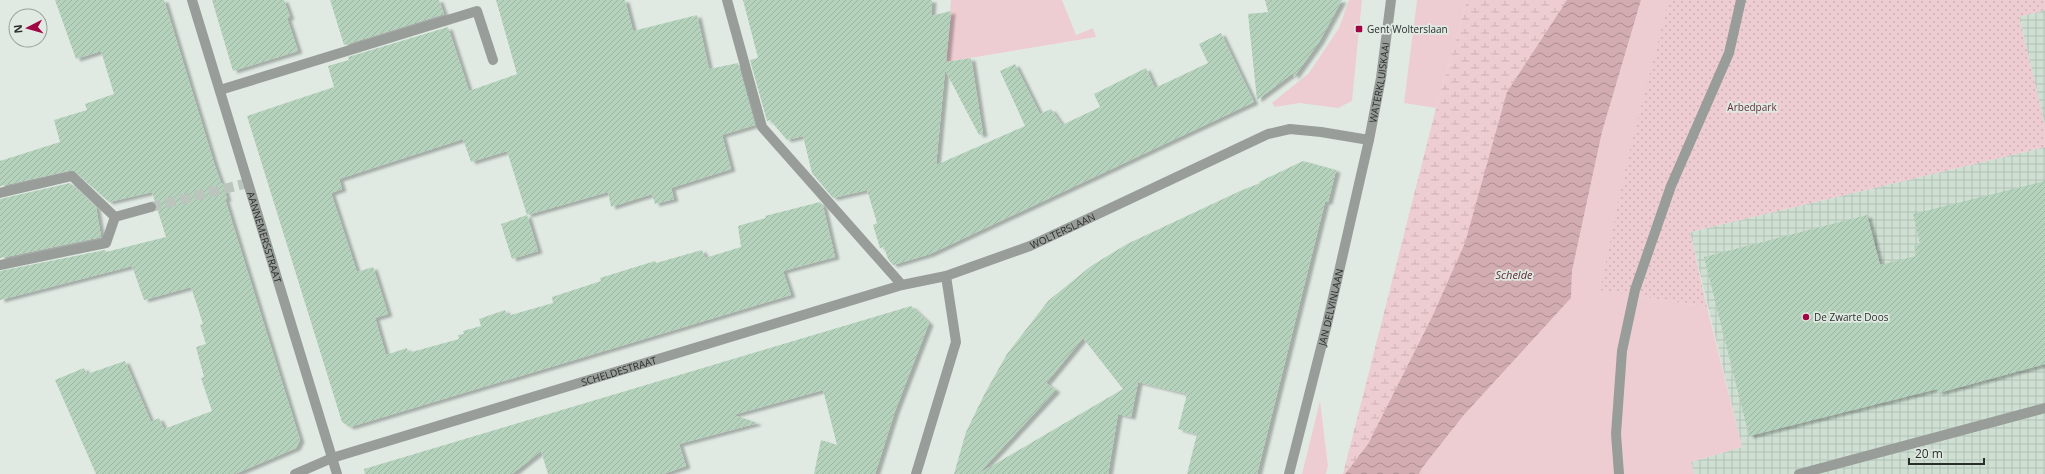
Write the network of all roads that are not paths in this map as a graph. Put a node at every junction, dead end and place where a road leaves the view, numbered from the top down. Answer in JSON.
{"nodes":[{"id":1,"x":192,"y":0,"type":"edge"},
{"id":2,"x":727,"y":0,"type":"edge"},
{"id":3,"x":1391,"y":0,"type":"edge"},
{"id":4,"x":1741,"y":0,"type":"edge"},
{"id":5,"x":493,"y":60,"type":"dead end"},
{"id":6,"x":220,"y":90,"type":"junction"},
{"id":7,"x":1369,"y":140,"type":"junction"},
{"id":8,"x":0,"y":193,"type":"edge"},
{"id":9,"x":151,"y":207,"type":"tunnel mouth"},
{"id":10,"x":116,"y":217,"type":"junction"},
{"id":11,"x":0,"y":265,"type":"edge"},
{"id":12,"x":946,"y":276,"type":"junction"},
{"id":13,"x":902,"y":285,"type":"junction"},
{"id":14,"x":2045,"y":408,"type":"edge"},
{"id":15,"x":332,"y":458,"type":"junction"},
{"id":16,"x":295,"y":474,"type":"edge"},
{"id":17,"x":337,"y":474,"type":"edge"},
{"id":18,"x":916,"y":474,"type":"edge"},
{"id":19,"x":1289,"y":474,"type":"edge"},
{"id":20,"x":1619,"y":474,"type":"edge"},
{"id":21,"x":1799,"y":474,"type":"edge"}],
"edges":[{"from":1,"to":6,"type":"street","name":"AANNEMERSSTRAAT"},
{"from":2,"to":13,"type":"street"},
{"from":3,"to":7,"type":"street","name":"WATERKLUISKAAI"},
{"from":4,"to":20,"type":"street"},
{"from":5,"to":6,"type":"street"},
{"from":6,"to":15,"type":"street","name":"AANNEMERSSTRAAT"},
{"from":7,"to":12,"type":"street","name":"WOLTERSLAAN"},
{"from":7,"to":19,"type":"street","name":"JAN DELVINLAAN"},
{"from":8,"to":10,"type":"street"},
{"from":9,"to":10,"type":"street"},
{"from":10,"to":11,"type":"street"},
{"from":12,"to":13,"type":"street","name":"SCHELDESTRAAT"},
{"from":12,"to":18,"type":"street"},
{"from":13,"to":15,"type":"street","name":"SCHELDESTRAAT"},
{"from":14,"to":21,"type":"street"},
{"from":15,"to":16,"type":"street","name":"SCHELDESTRAAT"},
{"from":15,"to":17,"type":"street","name":"AANNEMERSSTRAAT"}]}
